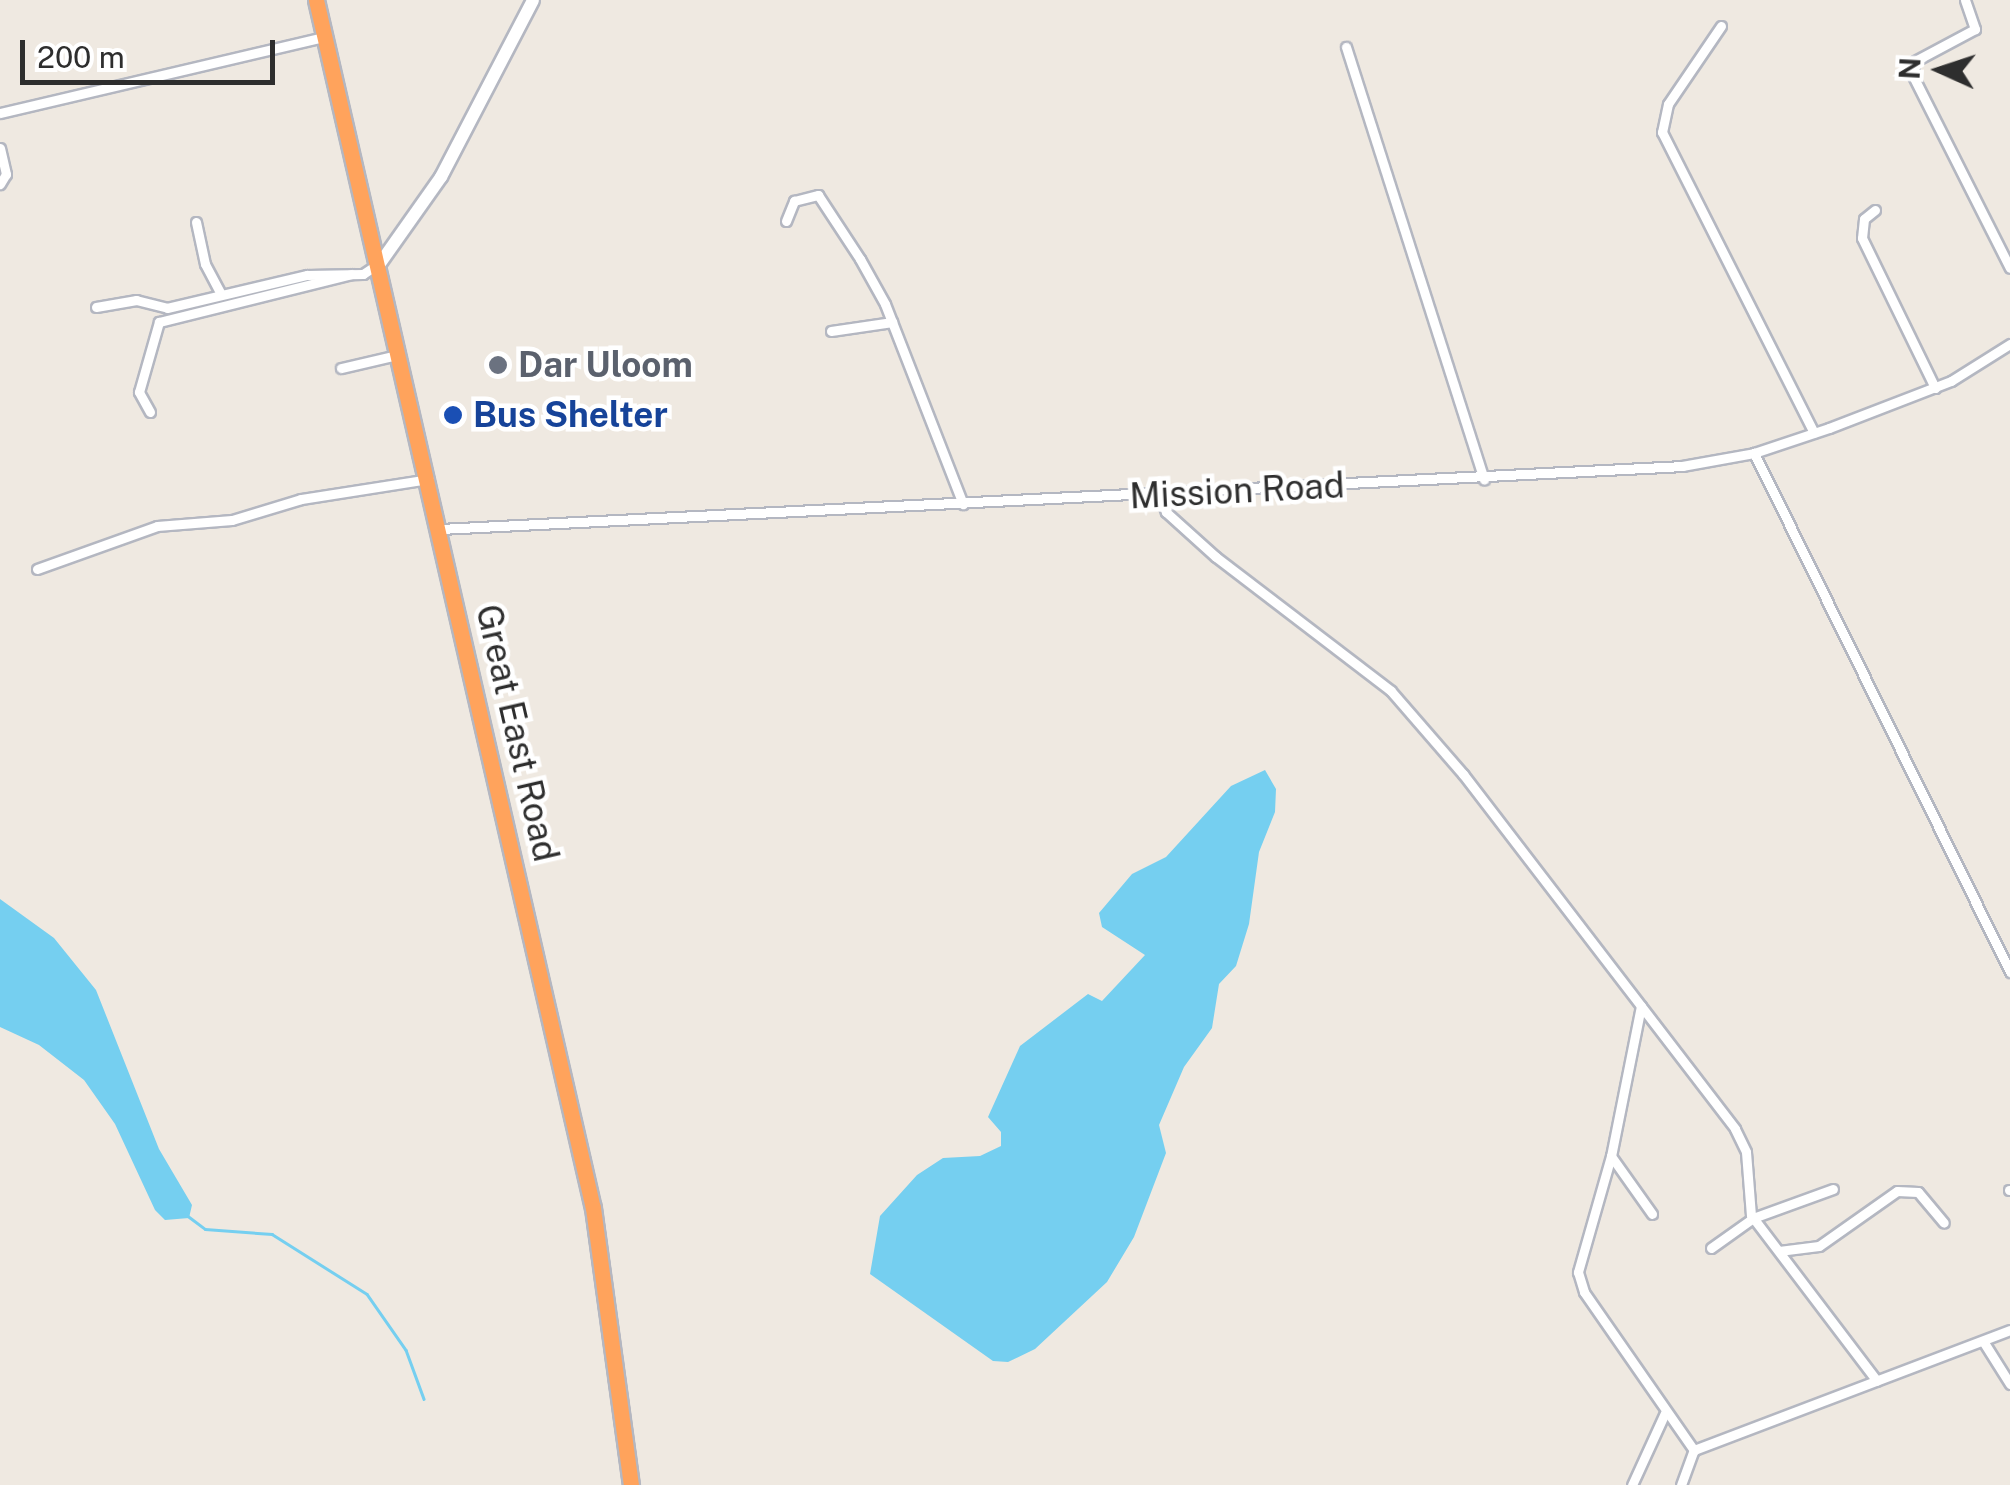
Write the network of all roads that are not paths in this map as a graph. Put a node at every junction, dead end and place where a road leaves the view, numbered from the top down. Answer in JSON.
{"nodes":[{"id":1,"x":316,"y":0,"type":"edge"},
{"id":2,"x":533,"y":0,"type":"edge"},
{"id":3,"x":1965,"y":0,"type":"edge"},
{"id":4,"x":1721,"y":26,"type":"dead end"},
{"id":5,"x":324,"y":38,"type":"junction"},
{"id":6,"x":1346,"y":47,"type":"dead end"},
{"id":7,"x":0,"y":113,"type":"edge"},
{"id":8,"x":0,"y":148,"type":"edge"},
{"id":9,"x":0,"y":184,"type":"edge"},
{"id":10,"x":1875,"y":210,"type":"dead end"},
{"id":11,"x":786,"y":221,"type":"dead end"},
{"id":12,"x":196,"y":222,"type":"dead end"},
{"id":13,"x":380,"y":262,"type":"junction"},
{"id":14,"x":2010,"y":268,"type":"edge"},
{"id":15,"x":351,"y":274,"type":"junction"},
{"id":16,"x":221,"y":294,"type":"junction"},
{"id":17,"x":96,"y":307,"type":"dead end"},
{"id":18,"x":892,"y":322,"type":"junction"},
{"id":19,"x":831,"y":331,"type":"dead end"},
{"id":20,"x":2010,"y":344,"type":"edge"},
{"id":21,"x":400,"y":355,"type":"junction"},
{"id":22,"x":341,"y":368,"type":"dead end"},
{"id":23,"x":1935,"y":388,"type":"junction"},
{"id":24,"x":150,"y":412,"type":"dead end"},
{"id":25,"x":1814,"y":434,"type":"junction"},
{"id":26,"x":1754,"y":453,"type":"junction"},
{"id":27,"x":428,"y":480,"type":"junction"},
{"id":28,"x":1484,"y":480,"type":"junction"},
{"id":29,"x":1160,"y":494,"type":"junction"},
{"id":30,"x":963,"y":504,"type":"junction"},
{"id":31,"x":440,"y":530,"type":"junction"},
{"id":32,"x":37,"y":568,"type":"dead end"},
{"id":33,"x":2010,"y":972,"type":"edge"},
{"id":34,"x":1641,"y":1006,"type":"junction"},
{"id":35,"x":1611,"y":1156,"type":"junction"},
{"id":36,"x":1833,"y":1189,"type":"dead end"},
{"id":37,"x":1652,"y":1214,"type":"dead end"},
{"id":38,"x":1753,"y":1218,"type":"junction"},
{"id":39,"x":1944,"y":1223,"type":"dead end"},
{"id":40,"x":1710,"y":1248,"type":"dead end"},
{"id":41,"x":1779,"y":1251,"type":"junction"},
{"id":42,"x":2010,"y":1330,"type":"edge"},
{"id":43,"x":1983,"y":1341,"type":"junction"},
{"id":44,"x":1877,"y":1381,"type":"junction"},
{"id":45,"x":2010,"y":1384,"type":"edge"},
{"id":46,"x":1665,"y":1413,"type":"junction"},
{"id":47,"x":1694,"y":1450,"type":"junction"},
{"id":48,"x":631,"y":1485,"type":"edge"},
{"id":49,"x":1632,"y":1485,"type":"edge"},
{"id":50,"x":1681,"y":1485,"type":"edge"}],
"edges":[{"from":1,"to":5,"type":"highway","name":"Great East Road"},
{"from":2,"to":13,"type":"street"},
{"from":3,"to":14,"type":"street"},
{"from":4,"to":25,"type":"street"},
{"from":5,"to":7,"type":"street"},
{"from":5,"to":13,"type":"highway","name":"Great East Road"},
{"from":6,"to":28,"type":"street"},
{"from":8,"to":9,"type":"street"},
{"from":10,"to":23,"type":"street"},
{"from":11,"to":18,"type":"street"},
{"from":12,"to":16,"type":"street"},
{"from":13,"to":15,"type":"street"},
{"from":13,"to":21,"type":"highway","name":"Great East Road"},
{"from":15,"to":16,"type":"street"},
{"from":15,"to":24,"type":"street"},
{"from":16,"to":17,"type":"street"},
{"from":18,"to":19,"type":"street"},
{"from":18,"to":30,"type":"street"},
{"from":20,"to":23,"type":"street","name":"Mission Road"},
{"from":21,"to":22,"type":"street"},
{"from":21,"to":27,"type":"highway","name":"Great East Road"},
{"from":23,"to":25,"type":"street","name":"Mission Road"},
{"from":25,"to":26,"type":"street","name":"Mission Road"},
{"from":26,"to":28,"type":"street","name":"Mission Road"},
{"from":26,"to":33,"type":"street"},
{"from":27,"to":31,"type":"highway","name":"Great East Road"},
{"from":27,"to":32,"type":"street"},
{"from":28,"to":29,"type":"street","name":"Mission Road"},
{"from":29,"to":30,"type":"street","name":"Mission Road"},
{"from":29,"to":34,"type":"street"},
{"from":30,"to":31,"type":"street","name":"Mission Road"},
{"from":31,"to":48,"type":"highway","name":"Great East Road"},
{"from":34,"to":35,"type":"street"},
{"from":34,"to":38,"type":"street"},
{"from":35,"to":37,"type":"street"},
{"from":35,"to":46,"type":"street"},
{"from":36,"to":38,"type":"street"},
{"from":38,"to":40,"type":"street"},
{"from":38,"to":41,"type":"street"},
{"from":39,"to":41,"type":"street"},
{"from":41,"to":44,"type":"street"},
{"from":42,"to":43,"type":"street"},
{"from":43,"to":44,"type":"street"},
{"from":43,"to":45,"type":"street"},
{"from":44,"to":47,"type":"street"},
{"from":46,"to":47,"type":"street"},
{"from":46,"to":49,"type":"street"},
{"from":47,"to":50,"type":"street"}]}
